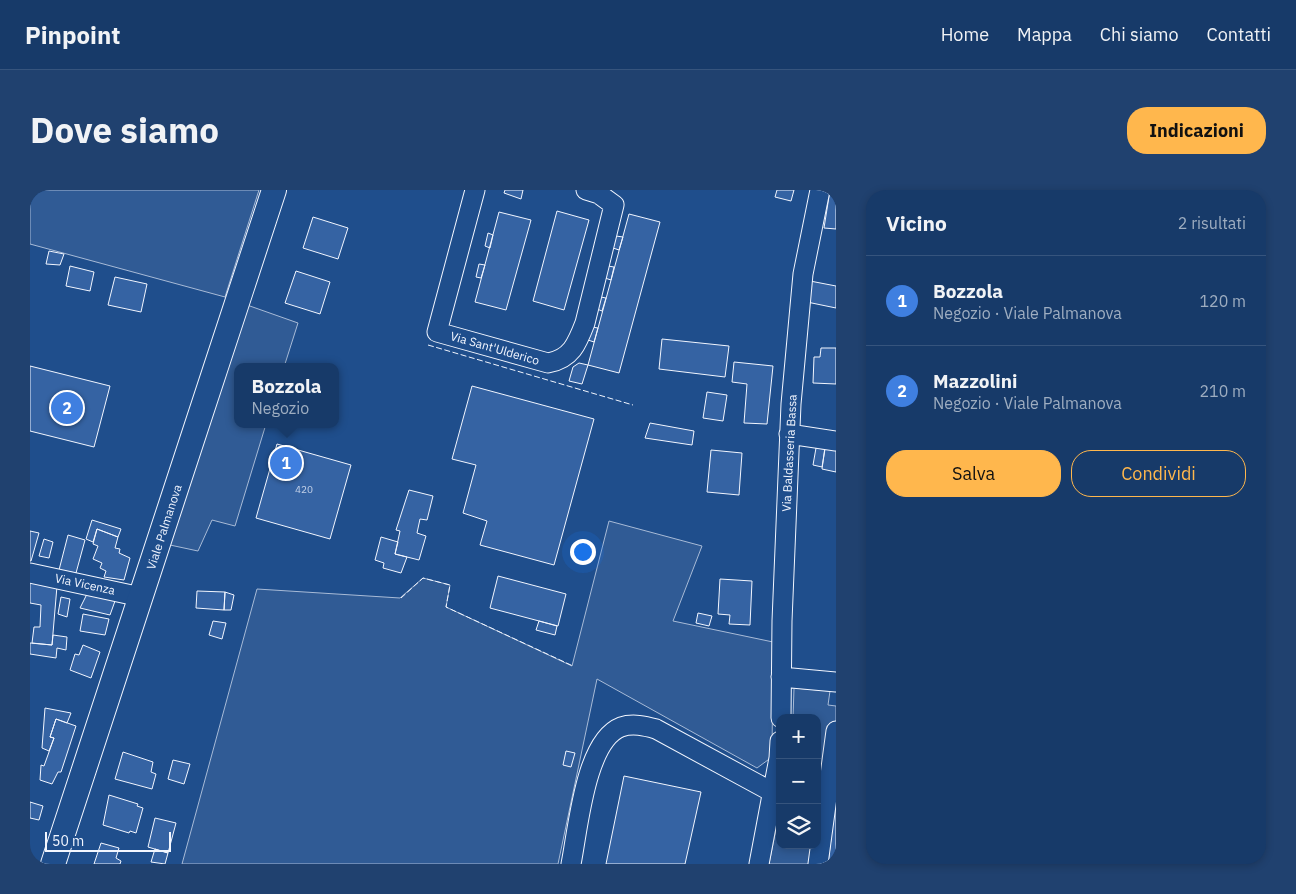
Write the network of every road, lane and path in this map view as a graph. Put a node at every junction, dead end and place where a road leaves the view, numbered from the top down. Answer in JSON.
{"nodes":[{"id":1,"x":274,"y":190,"type":"edge"},
{"id":2,"x":475,"y":190,"type":"edge"},
{"id":3,"x":586,"y":190,"type":"edge"},
{"id":4,"x":820,"y":190,"type":"edge"},
{"id":5,"x":789,"y":434,"type":"junction"},
{"id":6,"x":836,"y":441,"type":"edge"},
{"id":7,"x":30,"y":573,"type":"edge"},
{"id":8,"x":140,"y":597,"type":"junction"},
{"id":9,"x":780,"y":677,"type":"junction"},
{"id":10,"x":836,"y":682,"type":"edge"},
{"id":11,"x":781,"y":714,"type":"edge"},
{"id":12,"x":836,"y":731,"type":"edge"},
{"id":13,"x":777,"y":759,"type":"edge"},
{"id":14,"x":772,"y":792,"type":"junction"},
{"id":15,"x":53,"y":864,"type":"edge"},
{"id":16,"x":571,"y":864,"type":"edge"},
{"id":17,"x":759,"y":864,"type":"edge"},
{"id":18,"x":818,"y":864,"type":"edge"}],
"edges":[{"from":1,"to":8,"type":"main road","name":"Viale Palmanova"},
{"from":2,"to":3,"type":"street","name":"Via Sant'Ulderico"},
{"from":4,"to":5,"type":"street","name":"Via Baldasseria Bassa"},
{"from":5,"to":6,"type":"street"},
{"from":5,"to":9,"type":"street","name":"Via Baldasseria Bassa"},
{"from":7,"to":8,"type":"street","name":"Via Vicenza"},
{"from":8,"to":15,"type":"main road","name":"Viale Palmanova"},
{"from":9,"to":10,"type":"street"},
{"from":9,"to":11,"type":"street","name":"Via Baldasseria Bassa"},
{"from":12,"to":18,"type":"street"},
{"from":13,"to":14,"type":"street"},
{"from":14,"to":16,"type":"street"},
{"from":14,"to":17,"type":"street"}]}
